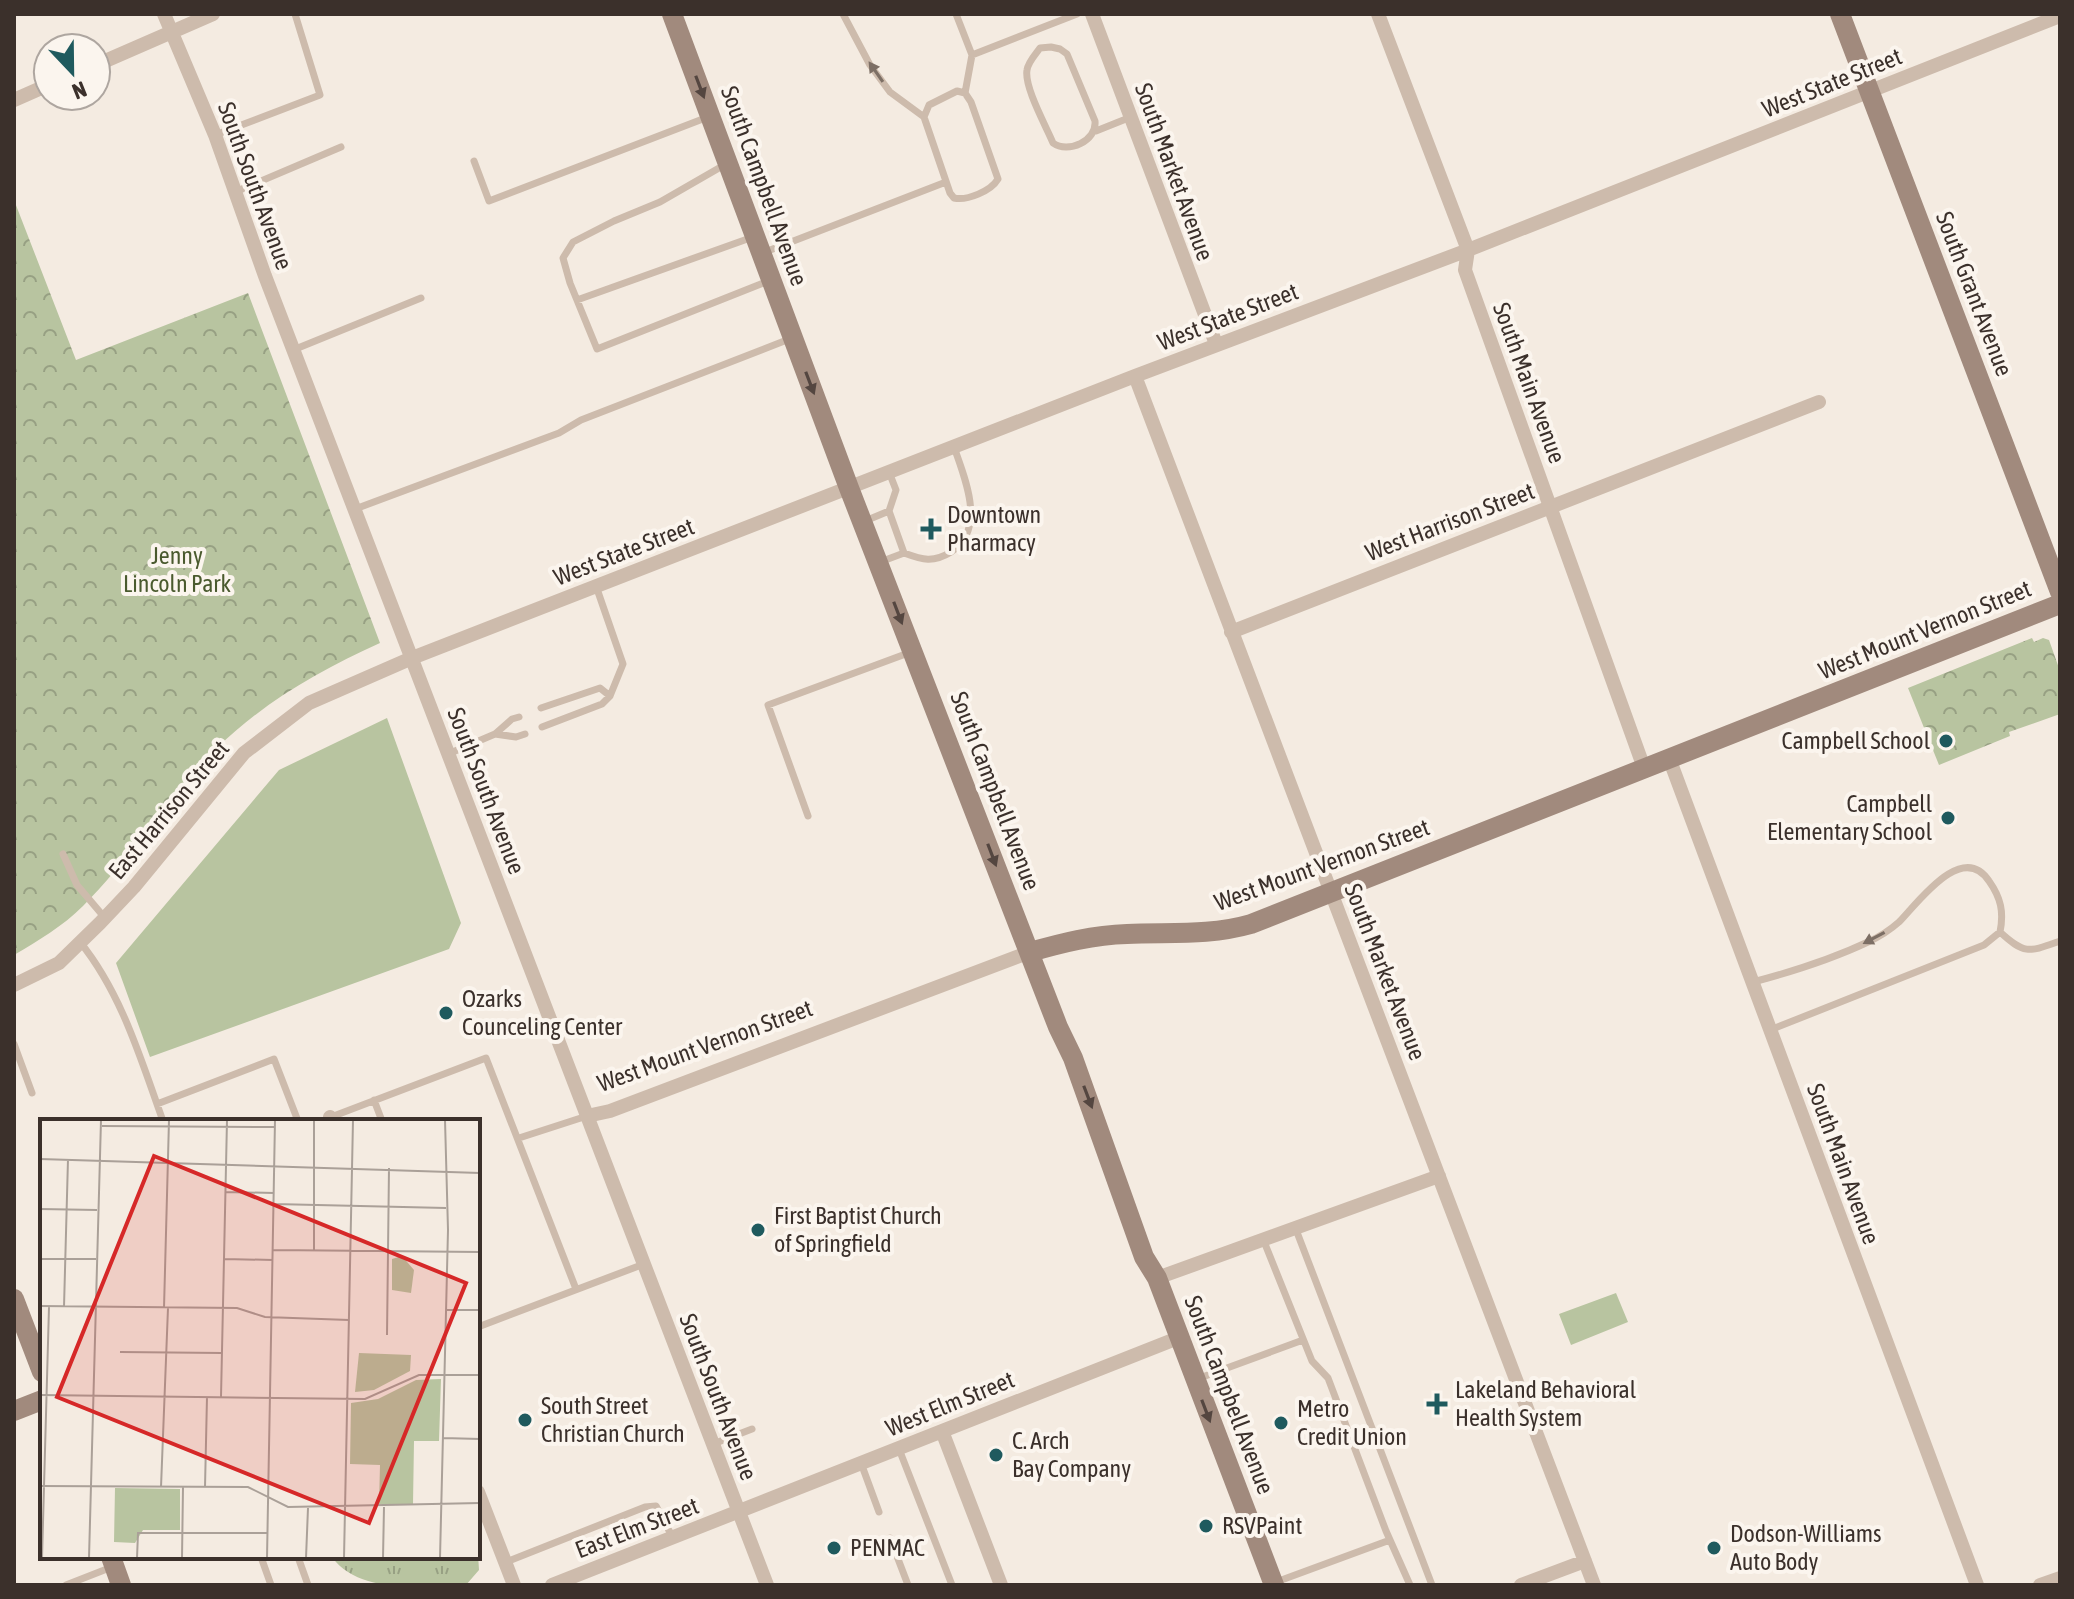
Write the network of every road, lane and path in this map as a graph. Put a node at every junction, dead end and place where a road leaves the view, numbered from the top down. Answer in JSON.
{"nodes":[{"id":1,"x":164,"y":14,"type":"edge"},
{"id":2,"x":213,"y":14,"type":"edge"},
{"id":3,"x":295,"y":14,"type":"edge"},
{"id":4,"x":672,"y":14,"type":"edge"},
{"id":5,"x":843,"y":14,"type":"edge"},
{"id":6,"x":956,"y":14,"type":"edge"},
{"id":7,"x":1077,"y":14,"type":"edge"},
{"id":8,"x":1092,"y":14,"type":"edge"},
{"id":9,"x":1378,"y":14,"type":"edge"},
{"id":10,"x":1840,"y":14,"type":"edge"},
{"id":11,"x":2060,"y":16,"type":"edge"},
{"id":12,"x":1034,"y":30,"type":"junction"},
{"id":13,"x":172,"y":34,"type":"junction"},
{"id":14,"x":1040,"y":48,"type":"junction"},
{"id":15,"x":972,"y":55,"type":"junction"},
{"id":16,"x":112,"y":58,"type":"edge"},
{"id":17,"x":1870,"y":92,"type":"junction"},
{"id":18,"x":965,"y":93,"type":"junction"},
{"id":19,"x":710,"y":116,"type":"junction"},
{"id":20,"x":924,"y":117,"type":"junction"},
{"id":21,"x":1131,"y":117,"type":"junction"},
{"id":22,"x":1096,"y":131,"type":"junction"},
{"id":23,"x":215,"y":135,"type":"junction"},
{"id":24,"x":341,"y":147,"type":"dead end"},
{"id":25,"x":474,"y":161,"type":"dead end"},
{"id":26,"x":728,"y":163,"type":"junction"},
{"id":27,"x":946,"y":182,"type":"junction"},
{"id":28,"x":235,"y":192,"type":"junction"},
{"id":29,"x":758,"y":245,"type":"junction"},
{"id":30,"x":1468,"y":250,"type":"junction"},
{"id":31,"x":771,"y":280,"type":"junction"},
{"id":32,"x":421,"y":298,"type":"dead end"},
{"id":33,"x":577,"y":300,"type":"junction"},
{"id":34,"x":793,"y":338,"type":"junction"},
{"id":35,"x":1216,"y":344,"type":"junction"},
{"id":36,"x":293,"y":350,"type":"junction"},
{"id":37,"x":1135,"y":376,"type":"junction"},
{"id":38,"x":1819,"y":402,"type":"dead end"},
{"id":39,"x":954,"y":447,"type":"junction"},
{"id":40,"x":889,"y":472,"type":"junction"},
{"id":41,"x":849,"y":488,"type":"junction"},
{"id":42,"x":1550,"y":506,"type":"junction"},
{"id":43,"x":355,"y":509,"type":"junction"},
{"id":44,"x":889,"y":511,"type":"junction"},
{"id":45,"x":862,"y":522,"type":"junction"},
{"id":46,"x":904,"y":553,"type":"junction"},
{"id":47,"x":878,"y":562,"type":"junction"},
{"id":48,"x":596,"y":586,"type":"junction"},
{"id":49,"x":2060,"y":592,"type":"edge"},
{"id":50,"x":2060,"y":604,"type":"edge"},
{"id":51,"x":1231,"y":632,"type":"junction"},
{"id":52,"x":913,"y":651,"type":"junction"},
{"id":53,"x":412,"y":658,"type":"junction"},
{"id":54,"x":610,"y":696,"type":"junction"},
{"id":55,"x":541,"y":708,"type":"dead end"},
{"id":56,"x":519,"y":717,"type":"dead end"},
{"id":57,"x":542,"y":727,"type":"dead end"},
{"id":58,"x":495,"y":734,"type":"junction"},
{"id":59,"x":525,"y":734,"type":"dead end"},
{"id":60,"x":448,"y":754,"type":"junction"},
{"id":61,"x":1669,"y":758,"type":"junction"},
{"id":62,"x":1644,"y":768,"type":"junction"},
{"id":63,"x":808,"y":816,"type":"dead end"},
{"id":64,"x":63,"y":854,"type":"dead end"},
{"id":65,"x":1331,"y":893,"type":"junction"},
{"id":66,"x":105,"y":918,"type":"junction"},
{"id":67,"x":2000,"y":932,"type":"junction"},
{"id":68,"x":2060,"y":941,"type":"edge"},
{"id":69,"x":80,"y":942,"type":"junction"},
{"id":70,"x":1030,"y":952,"type":"junction"},
{"id":71,"x":1753,"y":982,"type":"junction"},
{"id":72,"x":14,"y":985,"type":"edge"},
{"id":73,"x":1770,"y":1030,"type":"junction"},
{"id":74,"x":14,"y":1044,"type":"edge"},
{"id":75,"x":32,"y":1093,"type":"dead end"},
{"id":76,"x":374,"y":1100,"type":"junction"},
{"id":77,"x":157,"y":1104,"type":"junction"},
{"id":78,"x":587,"y":1116,"type":"junction"},
{"id":79,"x":162,"y":1119,"type":"edge"},
{"id":80,"x":297,"y":1119,"type":"edge"},
{"id":81,"x":331,"y":1119,"type":"edge"},
{"id":82,"x":381,"y":1119,"type":"edge"},
{"id":83,"x":519,"y":1138,"type":"junction"},
{"id":84,"x":1439,"y":1176,"type":"junction"},
{"id":85,"x":1295,"y":1227,"type":"junction"},
{"id":86,"x":1263,"y":1238,"type":"junction"},
{"id":87,"x":644,"y":1264,"type":"junction"},
{"id":88,"x":1157,"y":1278,"type":"junction"},
{"id":89,"x":576,"y":1289,"type":"junction"},
{"id":90,"x":14,"y":1299,"type":"edge"},
{"id":91,"x":480,"y":1326,"type":"edge"},
{"id":92,"x":1178,"y":1338,"type":"junction"},
{"id":93,"x":1303,"y":1340,"type":"junction"},
{"id":94,"x":40,"y":1367,"type":"edge"},
{"id":95,"x":1194,"y":1380,"type":"junction"},
{"id":96,"x":40,"y":1401,"type":"edge"},
{"id":97,"x":14,"y":1411,"type":"edge"},
{"id":98,"x":752,"y":1429,"type":"dead end"},
{"id":99,"x":942,"y":1431,"type":"junction"},
{"id":100,"x":713,"y":1444,"type":"junction"},
{"id":101,"x":899,"y":1448,"type":"junction"},
{"id":102,"x":861,"y":1463,"type":"junction"},
{"id":103,"x":480,"y":1497,"type":"edge"},
{"id":104,"x":879,"y":1512,"type":"dead end"},
{"id":105,"x":739,"y":1513,"type":"junction"},
{"id":106,"x":673,"y":1538,"type":"junction"},
{"id":107,"x":890,"y":1538,"type":"dead end"},
{"id":108,"x":1390,"y":1540,"type":"junction"},
{"id":109,"x":262,"y":1559,"type":"edge"},
{"id":110,"x":299,"y":1559,"type":"edge"},
{"id":111,"x":1585,"y":1561,"type":"junction"},
{"id":112,"x":505,"y":1562,"type":"junction"},
{"id":113,"x":115,"y":1570,"type":"edge"},
{"id":114,"x":2060,"y":1578,"type":"edge"},
{"id":115,"x":1274,"y":1584,"type":"edge"},
{"id":116,"x":66,"y":1585,"type":"edge"},
{"id":117,"x":271,"y":1585,"type":"edge"},
{"id":118,"x":308,"y":1585,"type":"edge"},
{"id":119,"x":514,"y":1585,"type":"edge"},
{"id":120,"x":552,"y":1585,"type":"edge"},
{"id":121,"x":767,"y":1585,"type":"edge"},
{"id":122,"x":908,"y":1585,"type":"edge"},
{"id":123,"x":952,"y":1585,"type":"edge"},
{"id":124,"x":1001,"y":1585,"type":"edge"},
{"id":125,"x":1410,"y":1585,"type":"edge"},
{"id":126,"x":1432,"y":1585,"type":"edge"},
{"id":127,"x":1521,"y":1585,"type":"edge"},
{"id":128,"x":1594,"y":1585,"type":"edge"},
{"id":129,"x":1977,"y":1585,"type":"edge"},
{"id":130,"x":2040,"y":1585,"type":"edge"}],
"edges":[{"from":1,"to":13,"type":"street","name":"South South Avenue"},
{"from":2,"to":13,"type":"street"},
{"from":3,"to":23,"type":"lane"},
{"from":4,"to":19,"type":"main road","name":"South Campbell Avenue","one_way":true},
{"from":20,"to":5,"type":"lane","one_way":true},
{"from":6,"to":15,"type":"lane"},
{"from":7,"to":12,"type":"lane"},
{"from":8,"to":21,"type":"street","name":"South Market Avenue"},
{"from":9,"to":30,"type":"street","name":"South Main Avenue"},
{"from":10,"to":17,"type":"main road","name":"South Grant Avenue"},
{"from":11,"to":17,"type":"street","name":"West State Street"},
{"from":12,"to":14,"type":"lane"},
{"from":12,"to":15,"type":"lane"},
{"from":13,"to":16,"type":"street"},
{"from":13,"to":23,"type":"street","name":"South South Avenue"},
{"from":14,"to":22,"type":"lane"},
{"from":14,"to":22,"type":"lane"},
{"from":15,"to":18,"type":"lane"},
{"from":17,"to":30,"type":"street","name":"West State Street"},
{"from":17,"to":49,"type":"main road","name":"South Grant Avenue"},
{"from":18,"to":20,"type":"lane"},
{"from":18,"to":27,"type":"lane"},
{"from":19,"to":25,"type":"lane"},
{"from":19,"to":26,"type":"main road","name":"South Campbell Avenue"},
{"from":20,"to":27,"type":"lane"},
{"from":21,"to":22,"type":"lane"},
{"from":21,"to":35,"type":"street","name":"South Market Avenue"},
{"from":23,"to":28,"type":"street","name":"South South Avenue"},
{"from":24,"to":28,"type":"lane"},
{"from":26,"to":29,"type":"main road","name":"South Campbell Avenue"},
{"from":26,"to":33,"type":"lane"},
{"from":27,"to":29,"type":"lane"},
{"from":28,"to":36,"type":"street","name":"South South Avenue"},
{"from":29,"to":31,"type":"main road","name":"South Campbell Avenue"},
{"from":29,"to":33,"type":"lane"},
{"from":30,"to":35,"type":"street","name":"West State Street"},
{"from":30,"to":42,"type":"street","name":"South Main Avenue"},
{"from":31,"to":33,"type":"lane"},
{"from":31,"to":34,"type":"main road","name":"South Campbell Avenue"},
{"from":32,"to":36,"type":"lane"},
{"from":34,"to":41,"type":"main road","name":"South Campbell Avenue","one_way":true},
{"from":34,"to":43,"type":"lane"},
{"from":35,"to":37,"type":"street","name":"West State Street"},
{"from":36,"to":43,"type":"street","name":"South South Avenue"},
{"from":37,"to":39,"type":"street","name":"West State Street"},
{"from":37,"to":51,"type":"street","name":"South Market Avenue"},
{"from":38,"to":42,"type":"street","name":"West Harrison Street"},
{"from":39,"to":40,"type":"street","name":"West State Street"},
{"from":39,"to":46,"type":"lane"},
{"from":40,"to":41,"type":"street","name":"West State Street"},
{"from":40,"to":44,"type":"lane"},
{"from":41,"to":45,"type":"main road","name":"South Campbell Avenue"},
{"from":41,"to":48,"type":"street","name":"West State Street"},
{"from":42,"to":51,"type":"street","name":"West Harrison Street"},
{"from":42,"to":62,"type":"street","name":"South Main Avenue"},
{"from":43,"to":53,"type":"street","name":"South South Avenue"},
{"from":44,"to":45,"type":"lane"},
{"from":44,"to":46,"type":"lane"},
{"from":45,"to":47,"type":"main road","name":"South Campbell Avenue"},
{"from":46,"to":47,"type":"lane"},
{"from":47,"to":52,"type":"main road","name":"South Campbell Avenue","one_way":true},
{"from":48,"to":53,"type":"street","name":"West State Street"},
{"from":48,"to":54,"type":"lane"},
{"from":50,"to":61,"type":"main road","name":"West Mount Vernon Street"},
{"from":51,"to":65,"type":"street","name":"South Market Avenue"},
{"from":52,"to":63,"type":"lane"},
{"from":52,"to":70,"type":"main road","name":"South Campbell Avenue","one_way":true},
{"from":53,"to":60,"type":"street","name":"South South Avenue"},
{"from":53,"to":66,"type":"street","name":"East Harrison Street"},
{"from":54,"to":55,"type":"lane"},
{"from":54,"to":57,"type":"lane"},
{"from":56,"to":58,"type":"lane"},
{"from":58,"to":59,"type":"lane"},
{"from":58,"to":60,"type":"lane"},
{"from":60,"to":78,"type":"street","name":"South South Avenue"},
{"from":61,"to":62,"type":"main road","name":"West Mount Vernon Street"},
{"from":61,"to":71,"type":"street","name":"South Main Avenue"},
{"from":62,"to":65,"type":"main road","name":"West Mount Vernon Street"},
{"from":64,"to":66,"type":"lane"},
{"from":65,"to":70,"type":"main road","name":"West Mount Vernon Street"},
{"from":65,"to":84,"type":"street","name":"South Market Avenue"},
{"from":66,"to":69,"type":"street","name":"East Harrison Street"},
{"from":67,"to":68,"type":"lane"},
{"from":67,"to":71,"type":"lane","one_way":true},
{"from":67,"to":73,"type":"lane"},
{"from":69,"to":72,"type":"street","name":"East Harrison Street"},
{"from":69,"to":77,"type":"lane"},
{"from":70,"to":78,"type":"street","name":"West Mount Vernon Street"},
{"from":70,"to":88,"type":"main road","name":"South Campbell Avenue","one_way":true},
{"from":71,"to":73,"type":"street","name":"South Main Avenue"},
{"from":73,"to":129,"type":"street","name":"South Main Avenue"},
{"from":74,"to":75,"type":"lane"},
{"from":76,"to":81,"type":"lane"},
{"from":76,"to":82,"type":"lane"},
{"from":76,"to":83,"type":"lane"},
{"from":77,"to":79,"type":"lane"},
{"from":77,"to":80,"type":"lane"},
{"from":78,"to":83,"type":"lane"},
{"from":78,"to":87,"type":"street","name":"South South Avenue"},
{"from":83,"to":89,"type":"lane"},
{"from":84,"to":85,"type":"street"},
{"from":84,"to":111,"type":"street","name":"South Market Avenue"},
{"from":85,"to":86,"type":"street"},
{"from":85,"to":126,"type":"lane"},
{"from":86,"to":88,"type":"street"},
{"from":86,"to":93,"type":"lane"},
{"from":87,"to":89,"type":"lane"},
{"from":87,"to":100,"type":"street","name":"South South Avenue"},
{"from":88,"to":92,"type":"main road","name":"South Campbell Avenue"},
{"from":89,"to":91,"type":"lane"},
{"from":90,"to":94,"type":"main road"},
{"from":92,"to":95,"type":"main road","name":"South Campbell Avenue"},
{"from":92,"to":99,"type":"street","name":"West Elm Street"},
{"from":93,"to":95,"type":"lane"},
{"from":93,"to":108,"type":"lane"},
{"from":95,"to":115,"type":"main road","name":"South Campbell Avenue","one_way":true},
{"from":96,"to":97,"type":"main road"},
{"from":98,"to":100,"type":"lane"},
{"from":99,"to":101,"type":"street","name":"West Elm Street"},
{"from":99,"to":124,"type":"street"},
{"from":100,"to":105,"type":"street","name":"South South Avenue"},
{"from":101,"to":102,"type":"street","name":"West Elm Street"},
{"from":101,"to":123,"type":"lane"},
{"from":102,"to":104,"type":"lane"},
{"from":102,"to":105,"type":"street","name":"West Elm Street"},
{"from":103,"to":112,"type":"street"},
{"from":105,"to":106,"type":"street","name":"East Elm Street"},
{"from":105,"to":121,"type":"street","name":"South South Avenue"},
{"from":106,"to":112,"type":"lane"},
{"from":106,"to":120,"type":"street","name":"East Elm Street"},
{"from":107,"to":122,"type":"lane"},
{"from":108,"to":115,"type":"lane"},
{"from":108,"to":125,"type":"lane"},
{"from":109,"to":117,"type":"lane"},
{"from":110,"to":118,"type":"lane"},
{"from":111,"to":127,"type":"street"},
{"from":111,"to":128,"type":"street","name":"South Market Avenue"},
{"from":112,"to":119,"type":"street"},
{"from":113,"to":116,"type":"lane"},
{"from":114,"to":130,"type":"street"}]}
